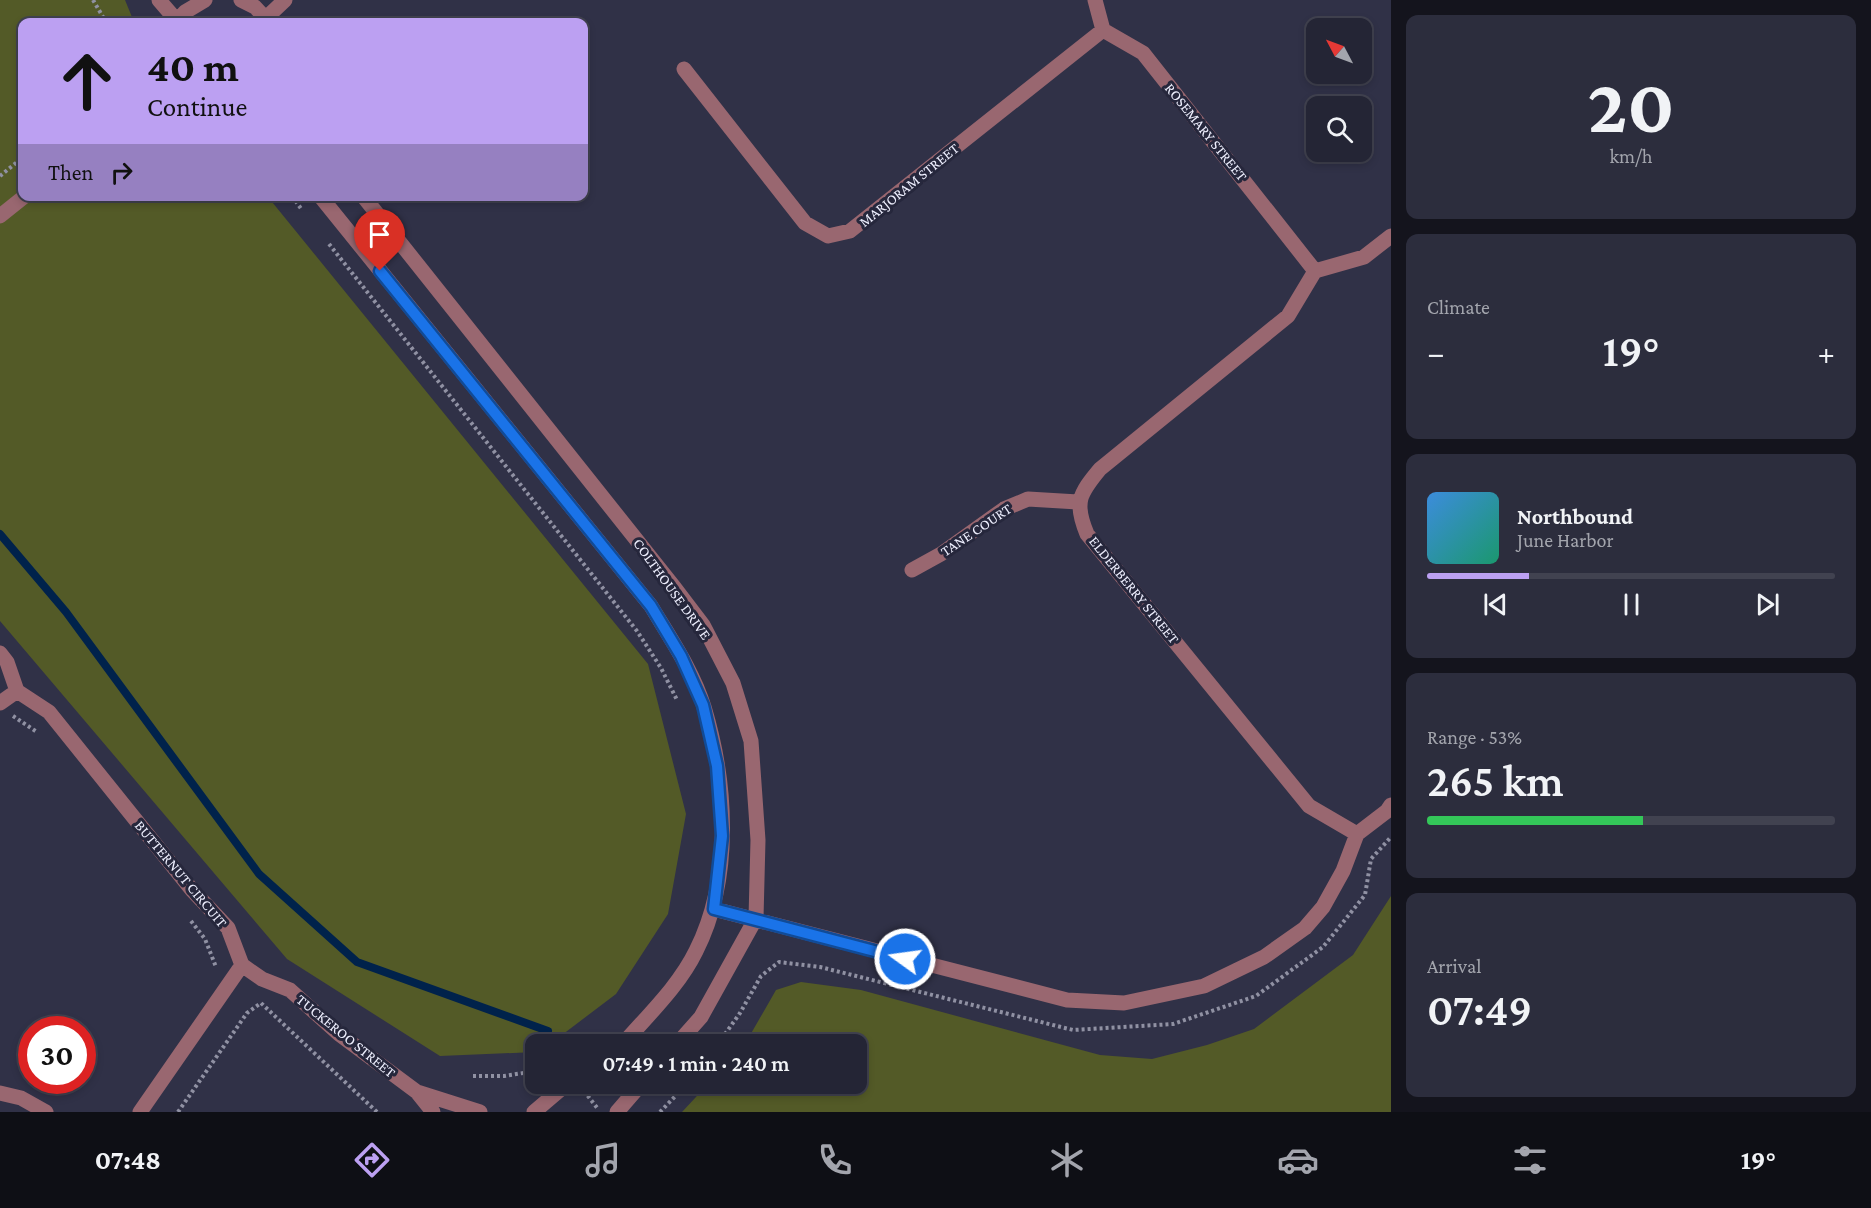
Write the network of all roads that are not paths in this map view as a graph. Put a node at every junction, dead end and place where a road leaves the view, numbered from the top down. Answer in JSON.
{"nodes":[{"id":1,"x":159,"y":0,"type":"edge"},
{"id":2,"x":205,"y":0,"type":"edge"},
{"id":3,"x":241,"y":0,"type":"edge"},
{"id":4,"x":285,"y":0,"type":"edge"},
{"id":5,"x":1095,"y":0,"type":"edge"},
{"id":6,"x":173,"y":18,"type":"edge"},
{"id":7,"x":180,"y":18,"type":"edge"},
{"id":8,"x":265,"y":18,"type":"edge"},
{"id":9,"x":269,"y":18,"type":"edge"},
{"id":10,"x":1103,"y":30,"type":"junction"},
{"id":11,"x":684,"y":69,"type":"dead end"},
{"id":12,"x":19,"y":201,"type":"edge"},
{"id":13,"x":324,"y":201,"type":"edge"},
{"id":14,"x":367,"y":201,"type":"edge"},
{"id":15,"x":0,"y":216,"type":"edge"},
{"id":16,"x":1391,"y":236,"type":"edge"},
{"id":17,"x":1315,"y":271,"type":"junction"},
{"id":18,"x":1078,"y":502,"type":"junction"},
{"id":19,"x":912,"y":570,"type":"dead end"},
{"id":20,"x":0,"y":653,"type":"edge"},
{"id":21,"x":17,"y":691,"type":"junction"},
{"id":22,"x":0,"y":703,"type":"edge"},
{"id":23,"x":1391,"y":805,"type":"edge"},
{"id":24,"x":1357,"y":834,"type":"junction"},
{"id":25,"x":714,"y":909,"type":"junction"},
{"id":26,"x":756,"y":918,"type":"junction"},
{"id":27,"x":242,"y":965,"type":"junction"},
{"id":28,"x":632,"y":1034,"type":"edge"},
{"id":29,"x":686,"y":1034,"type":"edge"},
{"id":30,"x":417,"y":1092,"type":"junction"},
{"id":31,"x":0,"y":1093,"type":"edge"},
{"id":32,"x":555,"y":1094,"type":"edge"},
{"id":33,"x":633,"y":1094,"type":"edge"},
{"id":34,"x":46,"y":1112,"type":"edge"},
{"id":35,"x":140,"y":1112,"type":"edge"},
{"id":36,"x":433,"y":1112,"type":"edge"},
{"id":37,"x":480,"y":1112,"type":"edge"},
{"id":38,"x":534,"y":1112,"type":"edge"},
{"id":39,"x":617,"y":1112,"type":"edge"}],
"edges":[{"from":1,"to":6,"type":"street"},
{"from":2,"to":7,"type":"street"},
{"from":3,"to":8,"type":"street"},
{"from":4,"to":9,"type":"street"},
{"from":5,"to":10,"type":"street"},
{"from":10,"to":11,"type":"street","name":"MARJORAM STREET"},
{"from":10,"to":17,"type":"street","name":"ROSEMARY STREET"},
{"from":12,"to":15,"type":"street"},
{"from":13,"to":25,"type":"street","name":"COLTHOUSE DRIVE"},
{"from":14,"to":26,"type":"street","name":"COLTHOUSE DRIVE"},
{"from":16,"to":17,"type":"street"},
{"from":17,"to":18,"type":"street"},
{"from":18,"to":19,"type":"street","name":"TANE COURT"},
{"from":18,"to":24,"type":"street","name":"ELDERBERRY STREET"},
{"from":20,"to":21,"type":"street"},
{"from":21,"to":22,"type":"street"},
{"from":21,"to":27,"type":"street","name":"BUTTERNUT CIRCUIT"},
{"from":23,"to":24,"type":"street"},
{"from":24,"to":26,"type":"street"},
{"from":25,"to":26,"type":"street"},
{"from":25,"to":28,"type":"street","name":"COLTHOUSE DRIVE"},
{"from":26,"to":29,"type":"street","name":"COLTHOUSE DRIVE"},
{"from":27,"to":30,"type":"street","name":"TUCKEROO STREET"},
{"from":27,"to":35,"type":"street"},
{"from":30,"to":36,"type":"street","name":"TUCKEROO STREET"},
{"from":30,"to":37,"type":"street","name":"TUCKEROO STREET"},
{"from":31,"to":34,"type":"street"},
{"from":32,"to":38,"type":"street"},
{"from":33,"to":39,"type":"street"}]}
